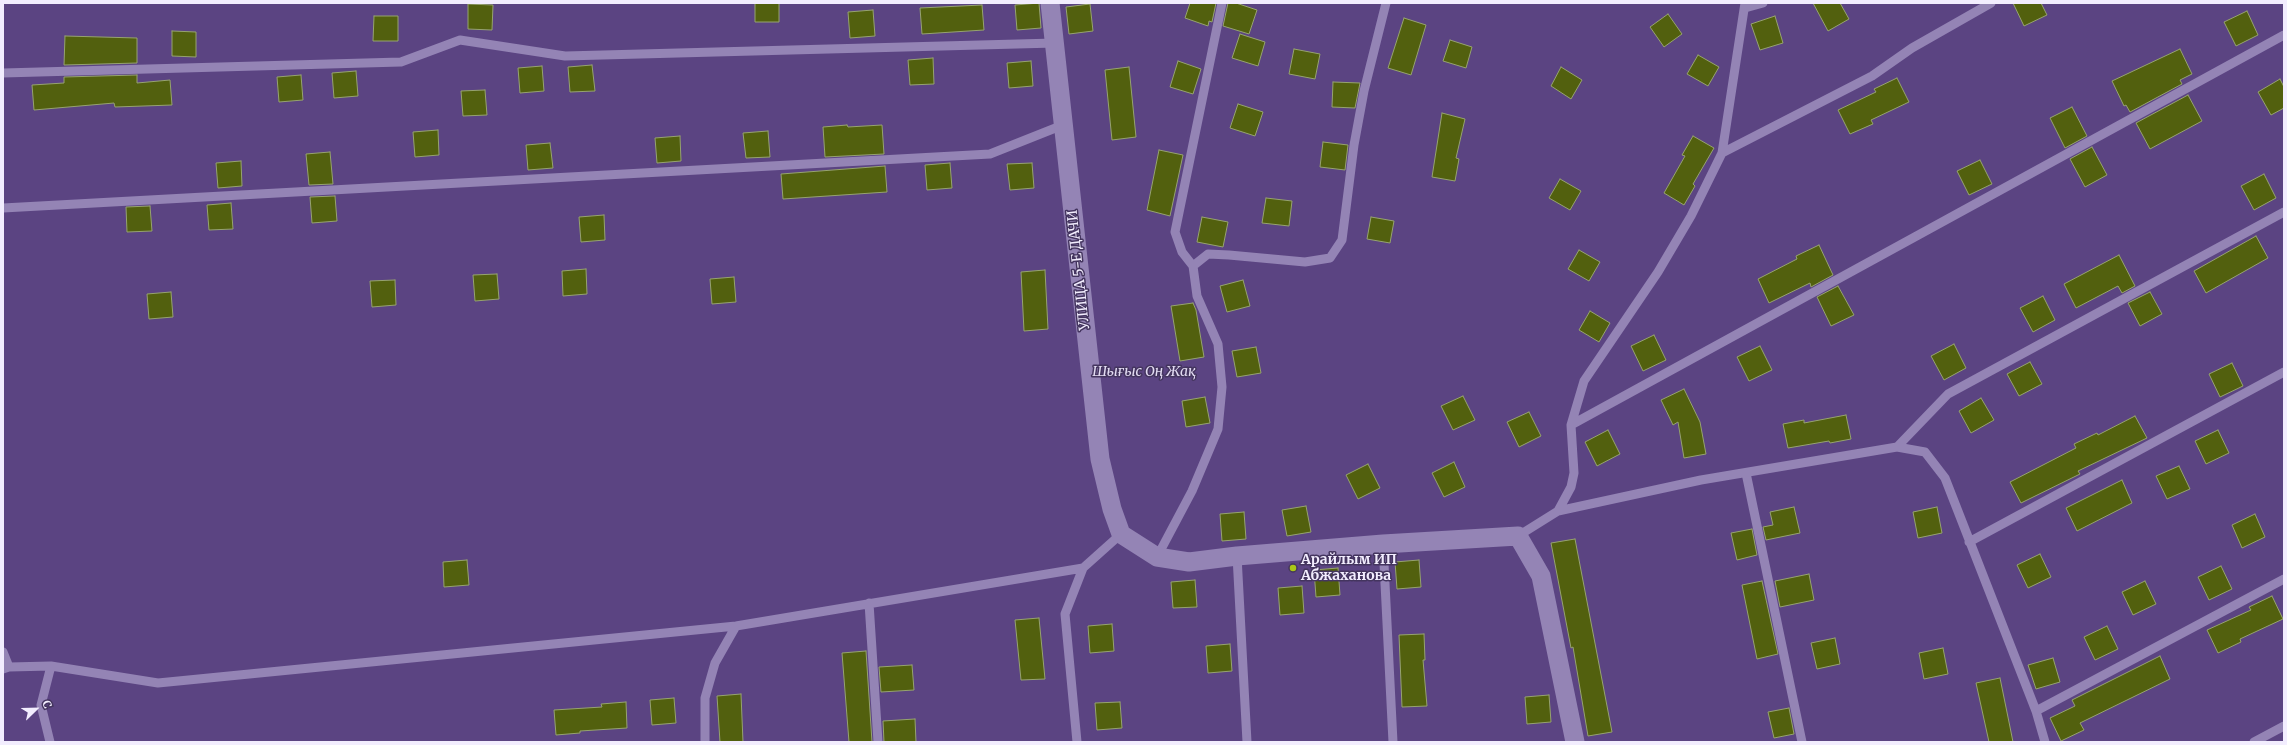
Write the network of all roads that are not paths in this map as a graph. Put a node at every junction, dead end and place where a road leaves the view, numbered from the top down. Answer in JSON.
{"nodes":[{"id":1,"x":1050,"y":3,"type":"edge"},
{"id":2,"x":1222,"y":3,"type":"edge"},
{"id":3,"x":1386,"y":3,"type":"edge"},
{"id":4,"x":1763,"y":3,"type":"edge"},
{"id":5,"x":1991,"y":3,"type":"edge"},
{"id":6,"x":1745,"y":6,"type":"edge"},
{"id":7,"x":2284,"y":35,"type":"edge"},
{"id":8,"x":1055,"y":43,"type":"junction"},
{"id":9,"x":3,"y":73,"type":"edge"},
{"id":10,"x":1063,"y":125,"type":"junction"},
{"id":11,"x":1722,"y":153,"type":"junction"},
{"id":12,"x":3,"y":208,"type":"edge"},
{"id":13,"x":2284,"y":212,"type":"edge"},
{"id":14,"x":1193,"y":266,"type":"junction"},
{"id":15,"x":2284,"y":372,"type":"edge"},
{"id":16,"x":1571,"y":425,"type":"junction"},
{"id":17,"x":1897,"y":447,"type":"junction"},
{"id":18,"x":1746,"y":473,"type":"junction"},
{"id":19,"x":1558,"y":511,"type":"junction"},
{"id":20,"x":1121,"y":534,"type":"junction"},
{"id":21,"x":1518,"y":536,"type":"junction"},
{"id":22,"x":1969,"y":542,"type":"junction"},
{"id":23,"x":1383,"y":544,"type":"junction"},
{"id":24,"x":1237,"y":556,"type":"junction"},
{"id":25,"x":1157,"y":557,"type":"junction"},
{"id":26,"x":1083,"y":568,"type":"junction"},
{"id":27,"x":2284,"y":579,"type":"edge"},
{"id":28,"x":870,"y":603,"type":"junction"},
{"id":29,"x":736,"y":626,"type":"junction"},
{"id":30,"x":3,"y":652,"type":"edge"},
{"id":31,"x":51,"y":666,"type":"junction"},
{"id":32,"x":6,"y":668,"type":"edge"},
{"id":33,"x":2036,"y":711,"type":"junction"},
{"id":34,"x":2284,"y":726,"type":"edge"},
{"id":35,"x":50,"y":742,"type":"edge"},
{"id":36,"x":705,"y":742,"type":"edge"},
{"id":37,"x":878,"y":742,"type":"edge"},
{"id":38,"x":1077,"y":742,"type":"edge"},
{"id":39,"x":1248,"y":742,"type":"edge"},
{"id":40,"x":1392,"y":742,"type":"edge"},
{"id":41,"x":1575,"y":742,"type":"edge"},
{"id":42,"x":1802,"y":742,"type":"edge"},
{"id":43,"x":2046,"y":742,"type":"edge"},
{"id":44,"x":2254,"y":742,"type":"edge"}],
"edges":[{"from":1,"to":8,"type":"street","name":"УЛИЦА 5-Е ДАЧИ"},
{"from":2,"to":14,"type":"lane"},
{"from":3,"to":14,"type":"lane"},
{"from":4,"to":6,"type":"lane"},
{"from":5,"to":11,"type":"lane"},
{"from":6,"to":11,"type":"lane"},
{"from":7,"to":16,"type":"lane"},
{"from":8,"to":9,"type":"lane"},
{"from":8,"to":10,"type":"street","name":"УЛИЦА 5-Е ДАЧИ"},
{"from":10,"to":12,"type":"lane"},
{"from":10,"to":20,"type":"street","name":"УЛИЦА 5-Е ДАЧИ"},
{"from":11,"to":16,"type":"lane"},
{"from":13,"to":17,"type":"lane"},
{"from":14,"to":25,"type":"lane"},
{"from":15,"to":22,"type":"lane"},
{"from":16,"to":19,"type":"lane"},
{"from":17,"to":18,"type":"lane"},
{"from":17,"to":22,"type":"lane"},
{"from":18,"to":19,"type":"lane"},
{"from":18,"to":42,"type":"lane"},
{"from":19,"to":21,"type":"lane"},
{"from":20,"to":25,"type":"street"},
{"from":20,"to":26,"type":"lane"},
{"from":21,"to":23,"type":"street"},
{"from":21,"to":41,"type":"street"},
{"from":22,"to":33,"type":"lane"},
{"from":23,"to":24,"type":"street"},
{"from":23,"to":40,"type":"lane"},
{"from":24,"to":25,"type":"street"},
{"from":24,"to":39,"type":"lane"},
{"from":26,"to":28,"type":"lane"},
{"from":26,"to":38,"type":"lane"},
{"from":27,"to":33,"type":"lane"},
{"from":28,"to":29,"type":"lane"},
{"from":28,"to":37,"type":"lane"},
{"from":29,"to":31,"type":"lane"},
{"from":29,"to":36,"type":"lane"},
{"from":30,"to":32,"type":"lane"},
{"from":31,"to":32,"type":"lane"},
{"from":31,"to":35,"type":"lane"},
{"from":33,"to":43,"type":"lane"},
{"from":34,"to":44,"type":"lane"}]}
